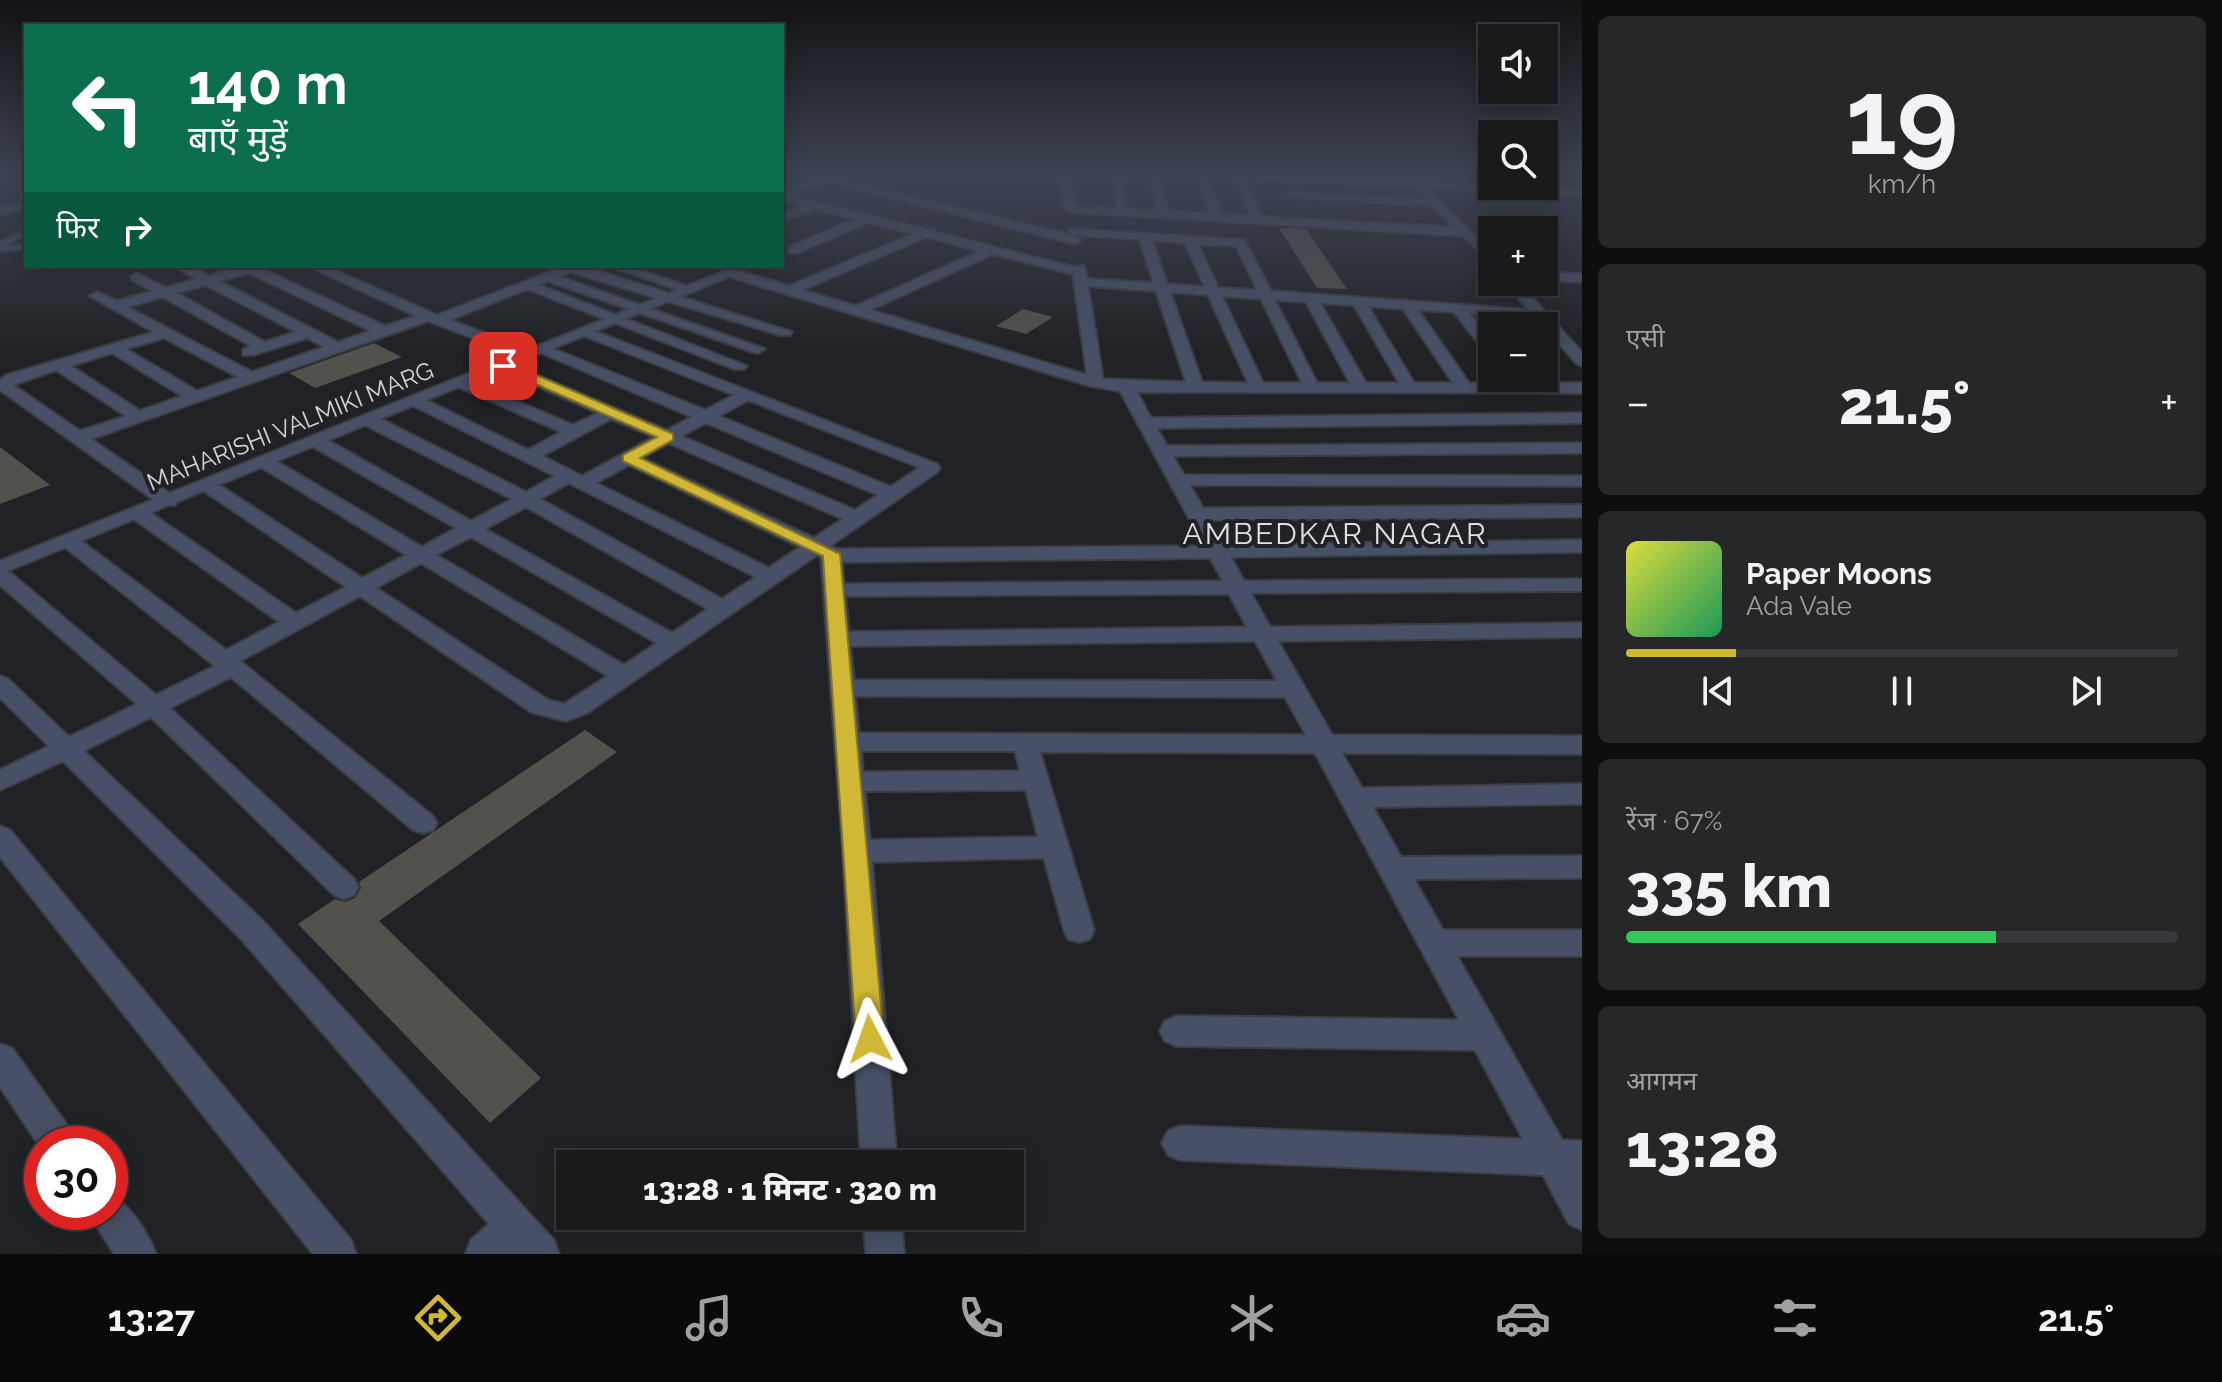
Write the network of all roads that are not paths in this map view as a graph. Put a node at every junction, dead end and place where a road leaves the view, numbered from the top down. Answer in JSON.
{"nodes":[{"id":1,"x":1144,"y":235,"type":"edge"},
{"id":2,"x":20,"y":236,"type":"edge"},
{"id":3,"x":822,"y":236,"type":"edge"},
{"id":4,"x":919,"y":236,"type":"edge"},
{"id":5,"x":935,"y":236,"type":"edge"},
{"id":6,"x":1074,"y":236,"type":"joint"},
{"id":7,"x":1108,"y":236,"type":"edge"},
{"id":8,"x":1152,"y":236,"type":"edge"},
{"id":9,"x":1189,"y":238,"type":"junction"},
{"id":10,"x":0,"y":247,"type":"edge"},
{"id":11,"x":24,"y":247,"type":"edge"},
{"id":12,"x":788,"y":248,"type":"edge"},
{"id":13,"x":991,"y":250,"type":"junction"},
{"id":14,"x":848,"y":266,"type":"junction"},
{"id":15,"x":184,"y":268,"type":"edge"},
{"id":16,"x":248,"y":268,"type":"edge"},
{"id":17,"x":253,"y":268,"type":"edge"},
{"id":18,"x":319,"y":268,"type":"edge"},
{"id":19,"x":570,"y":268,"type":"edge"},
{"id":20,"x":577,"y":268,"type":"edge"},
{"id":21,"x":619,"y":268,"type":"edge"},
{"id":22,"x":722,"y":270,"type":"edge"},
{"id":23,"x":137,"y":277,"type":"dead end"},
{"id":24,"x":548,"y":277,"type":"junction"},
{"id":25,"x":1080,"y":277,"type":"junction"},
{"id":26,"x":1558,"y":277,"type":"edge"},
{"id":27,"x":1582,"y":278,"type":"edge"},
{"id":28,"x":207,"y":280,"type":"junction"},
{"id":29,"x":528,"y":285,"type":"junction"},
{"id":30,"x":1163,"y":287,"type":"junction"},
{"id":31,"x":788,"y":291,"type":"junction"},
{"id":32,"x":1212,"y":291,"type":"junction"},
{"id":33,"x":164,"y":292,"type":"junction"},
{"id":34,"x":675,"y":294,"type":"junction"},
{"id":35,"x":1264,"y":294,"type":"junction"},
{"id":36,"x":97,"y":296,"type":"dead end"},
{"id":37,"x":1524,"y":296,"type":"edge"},
{"id":38,"x":1541,"y":296,"type":"edge"},
{"id":39,"x":1311,"y":298,"type":"junction"},
{"id":40,"x":1358,"y":301,"type":"junction"},
{"id":41,"x":1407,"y":304,"type":"junction"},
{"id":42,"x":114,"y":306,"type":"junction"},
{"id":43,"x":1458,"y":308,"type":"junction"},
{"id":44,"x":636,"y":309,"type":"junction"},
{"id":45,"x":855,"y":312,"type":"junction"},
{"id":46,"x":1513,"y":312,"type":"edge"},
{"id":47,"x":1538,"y":312,"type":"edge"},
{"id":48,"x":434,"y":318,"type":"junction"},
{"id":49,"x":613,"y":318,"type":"junction"},
{"id":50,"x":383,"y":331,"type":"junction"},
{"id":51,"x":587,"y":332,"type":"junction"},
{"id":52,"x":785,"y":332,"type":"dead end"},
{"id":53,"x":165,"y":333,"type":"junction"},
{"id":54,"x":308,"y":333,"type":"junction"},
{"id":55,"x":1478,"y":333,"type":"edge"},
{"id":56,"x":1558,"y":334,"type":"edge"},
{"id":57,"x":1582,"y":340,"type":"edge"},
{"id":58,"x":263,"y":347,"type":"junction"},
{"id":59,"x":113,"y":348,"type":"junction"},
{"id":60,"x":337,"y":348,"type":"junction"},
{"id":61,"x":758,"y":349,"type":"dead end"},
{"id":62,"x":532,"y":352,"type":"junction"},
{"id":63,"x":220,"y":361,"type":"junction"},
{"id":64,"x":1582,"y":361,"type":"edge"},
{"id":65,"x":59,"y":365,"type":"junction"},
{"id":66,"x":503,"y":366,"type":"junction"},
{"id":67,"x":739,"y":366,"type":"dead end"},
{"id":68,"x":251,"y":378,"type":"junction"},
{"id":69,"x":462,"y":383,"type":"junction"},
{"id":70,"x":1096,"y":383,"type":"junction"},
{"id":71,"x":1478,"y":385,"type":"edge"},
{"id":72,"x":1463,"y":386,"type":"junction"},
{"id":73,"x":1558,"y":386,"type":"edge"},
{"id":74,"x":1126,"y":387,"type":"junction"},
{"id":75,"x":1360,"y":387,"type":"junction"},
{"id":76,"x":1409,"y":387,"type":"junction"},
{"id":77,"x":1258,"y":388,"type":"junction"},
{"id":78,"x":1312,"y":388,"type":"junction"},
{"id":79,"x":1582,"y":388,"type":"edge"},
{"id":80,"x":1196,"y":389,"type":"junction"},
{"id":81,"x":747,"y":394,"type":"junction"},
{"id":82,"x":195,"y":397,"type":"junction"},
{"id":83,"x":416,"y":401,"type":"junction"},
{"id":84,"x":611,"y":412,"type":"junction"},
{"id":85,"x":705,"y":416,"type":"junction"},
{"id":86,"x":139,"y":417,"type":"junction"},
{"id":87,"x":1582,"y":418,"type":"edge"},
{"id":88,"x":369,"y":420,"type":"junction"},
{"id":89,"x":1146,"y":423,"type":"junction"},
{"id":90,"x":572,"y":431,"type":"junction"},
{"id":91,"x":80,"y":437,"type":"junction"},
{"id":92,"x":668,"y":437,"type":"junction"},
{"id":93,"x":316,"y":441,"type":"junction"},
{"id":94,"x":1582,"y":448,"type":"edge"},
{"id":95,"x":1161,"y":451,"type":"junction"},
{"id":96,"x":529,"y":456,"type":"junction"},
{"id":97,"x":628,"y":458,"type":"junction"},
{"id":98,"x":265,"y":462,"type":"junction"},
{"id":99,"x":576,"y":480,"type":"junction"},
{"id":100,"x":1177,"y":480,"type":"junction"},
{"id":101,"x":1579,"y":481,"type":"dead end"},
{"id":102,"x":207,"y":485,"type":"junction"},
{"id":103,"x":894,"y":495,"type":"junction"},
{"id":104,"x":164,"y":498,"type":"junction"},
{"id":105,"x":526,"y":499,"type":"junction"},
{"id":106,"x":1582,"y":511,"type":"edge"},
{"id":107,"x":138,"y":513,"type":"junction"},
{"id":108,"x":1196,"y":514,"type":"junction"},
{"id":109,"x":859,"y":519,"type":"junction"},
{"id":110,"x":473,"y":527,"type":"junction"},
{"id":111,"x":69,"y":541,"type":"junction"},
{"id":112,"x":1582,"y":546,"type":"edge"},
{"id":113,"x":824,"y":550,"type":"junction"},
{"id":114,"x":1217,"y":551,"type":"junction"},
{"id":115,"x":422,"y":555,"type":"junction"},
{"id":116,"x":0,"y":557,"type":"edge"},
{"id":117,"x":0,"y":571,"type":"edge"},
{"id":118,"x":772,"y":577,"type":"junction"},
{"id":119,"x":1582,"y":585,"type":"edge"},
{"id":120,"x":362,"y":587,"type":"junction"},
{"id":121,"x":1237,"y":587,"type":"junction"},
{"id":122,"x":833,"y":590,"type":"junction"},
{"id":123,"x":724,"y":609,"type":"junction"},
{"id":124,"x":295,"y":623,"type":"junction"},
{"id":125,"x":1582,"y":630,"type":"edge"},
{"id":126,"x":1262,"y":634,"type":"junction"},
{"id":127,"x":837,"y":639,"type":"junction"},
{"id":128,"x":673,"y":643,"type":"junction"},
{"id":129,"x":228,"y":664,"type":"junction"},
{"id":130,"x":625,"y":676,"type":"junction"},
{"id":131,"x":0,"y":684,"type":"edge"},
{"id":132,"x":842,"y":688,"type":"junction"},
{"id":133,"x":1293,"y":689,"type":"junction"},
{"id":134,"x":154,"y":706,"type":"junction"},
{"id":135,"x":847,"y":742,"type":"junction"},
{"id":136,"x":1025,"y":742,"type":"junction"},
{"id":137,"x":1324,"y":745,"type":"junction"},
{"id":138,"x":1582,"y":745,"type":"edge"},
{"id":139,"x":67,"y":748,"type":"junction"},
{"id":140,"x":1035,"y":780,"type":"junction"},
{"id":141,"x":0,"y":781,"type":"edge"},
{"id":142,"x":851,"y":782,"type":"junction"},
{"id":143,"x":1582,"y":794,"type":"edge"},
{"id":144,"x":1353,"y":798,"type":"junction"},
{"id":145,"x":423,"y":823,"type":"dead end"},
{"id":146,"x":0,"y":837,"type":"edge"},
{"id":147,"x":1055,"y":847,"type":"junction"},
{"id":148,"x":857,"y":851,"type":"junction"},
{"id":149,"x":1582,"y":867,"type":"edge"},
{"id":150,"x":1392,"y":868,"type":"junction"},
{"id":151,"x":344,"y":887,"type":"dead end"},
{"id":152,"x":1079,"y":930,"type":"dead end"},
{"id":153,"x":1434,"y":943,"type":"junction"},
{"id":154,"x":1582,"y":943,"type":"edge"},
{"id":155,"x":1176,"y":1031,"type":"dead end"},
{"id":156,"x":1485,"y":1035,"type":"junction"},
{"id":157,"x":0,"y":1059,"type":"edge"},
{"id":158,"x":47,"y":1126,"type":"edge"},
{"id":159,"x":1180,"y":1143,"type":"dead end"},
{"id":160,"x":878,"y":1150,"type":"edge"},
{"id":161,"x":1568,"y":1159,"type":"edge"},
{"id":162,"x":1582,"y":1211,"type":"edge"},
{"id":163,"x":515,"y":1225,"type":"junction"},
{"id":164,"x":120,"y":1230,"type":"edge"},
{"id":165,"x":883,"y":1230,"type":"edge"},
{"id":166,"x":137,"y":1254,"type":"edge"},
{"id":167,"x":337,"y":1254,"type":"edge"},
{"id":168,"x":485,"y":1254,"type":"edge"},
{"id":169,"x":540,"y":1254,"type":"edge"},
{"id":170,"x":885,"y":1254,"type":"edge"}],
"edges":[{"from":1,"to":30,"type":"street"},
{"from":2,"to":10,"type":"lane"},
{"from":3,"to":12,"type":"street"},
{"from":4,"to":14,"type":"street"},
{"from":5,"to":13,"type":"street"},
{"from":6,"to":7,"type":"street"},
{"from":6,"to":25,"type":"street"},
{"from":8,"to":9,"type":"street"},
{"from":9,"to":32,"type":"street"},
{"from":9,"to":35,"type":"street"},
{"from":10,"to":11,"type":"lane"},
{"from":12,"to":14,"type":"street"},
{"from":13,"to":25,"type":"street"},
{"from":13,"to":45,"type":"street"},
{"from":14,"to":31,"type":"street"},
{"from":15,"to":28,"type":"street"},
{"from":16,"to":28,"type":"street"},
{"from":17,"to":50,"type":"street"},
{"from":18,"to":48,"type":"street"},
{"from":19,"to":24,"type":"street"},
{"from":20,"to":34,"type":"street"},
{"from":21,"to":34,"type":"street"},
{"from":22,"to":31,"type":"street"},
{"from":22,"to":34,"type":"street","name":"MAHARISHI VALMIKI MARG"},
{"from":23,"to":33,"type":"street"},
{"from":24,"to":29,"type":"street"},
{"from":24,"to":44,"type":"street"},
{"from":25,"to":30,"type":"street"},
{"from":25,"to":70,"type":"street"},
{"from":26,"to":27,"type":"street"},
{"from":28,"to":33,"type":"street"},
{"from":28,"to":54,"type":"street"},
{"from":29,"to":48,"type":"street"},
{"from":29,"to":49,"type":"street"},
{"from":30,"to":32,"type":"street"},
{"from":30,"to":80,"type":"street"},
{"from":31,"to":45,"type":"street"},
{"from":32,"to":35,"type":"street"},
{"from":32,"to":77,"type":"street"},
{"from":33,"to":42,"type":"street"},
{"from":33,"to":58,"type":"street"},
{"from":34,"to":44,"type":"street","name":"MAHARISHI VALMIKI MARG"},
{"from":34,"to":52,"type":"street"},
{"from":35,"to":39,"type":"street"},
{"from":35,"to":78,"type":"street"},
{"from":36,"to":42,"type":"street"},
{"from":37,"to":47,"type":"street"},
{"from":38,"to":57,"type":"street"},
{"from":39,"to":40,"type":"street"},
{"from":39,"to":75,"type":"street"},
{"from":40,"to":41,"type":"street"},
{"from":40,"to":76,"type":"street"},
{"from":41,"to":43,"type":"street"},
{"from":41,"to":72,"type":"street"},
{"from":42,"to":53,"type":"street"},
{"from":43,"to":46,"type":"street"},
{"from":43,"to":55,"type":"street"},
{"from":44,"to":49,"type":"street","name":"MAHARISHI VALMIKI MARG"},
{"from":44,"to":61,"type":"street"},
{"from":45,"to":70,"type":"street"},
{"from":48,"to":50,"type":"street"},
{"from":48,"to":62,"type":"street"},
{"from":49,"to":51,"type":"street","name":"MAHARISHI VALMIKI MARG"},
{"from":49,"to":62,"type":"street","name":"MAHARISHI VALMIKI MARG"},
{"from":49,"to":67,"type":"street"},
{"from":50,"to":60,"type":"street"},
{"from":51,"to":62,"type":"street","name":"MAHARISHI VALMIKI MARG"},
{"from":51,"to":81,"type":"street"},
{"from":53,"to":59,"type":"street"},
{"from":53,"to":63,"type":"street"},
{"from":54,"to":58,"type":"street"},
{"from":54,"to":60,"type":"street"},
{"from":56,"to":64,"type":"street"},
{"from":58,"to":63,"type":"street"},
{"from":59,"to":65,"type":"street"},
{"from":59,"to":82,"type":"street"},
{"from":60,"to":68,"type":"street"},
{"from":62,"to":66,"type":"street","name":"MAHARISHI VALMIKI MARG"},
{"from":62,"to":85,"type":"street"},
{"from":62,"to":104,"type":"street","name":"MAHARISHI VALMIKI MARG"},
{"from":63,"to":68,"type":"street"},
{"from":65,"to":86,"type":"street"},
{"from":65,"to":91,"type":"street"},
{"from":66,"to":69,"type":"street","name":"MAHARISHI VALMIKI MARG"},
{"from":66,"to":84,"type":"street"},
{"from":68,"to":82,"type":"street"},
{"from":69,"to":83,"type":"street","name":"MAHARISHI VALMIKI MARG"},
{"from":69,"to":90,"type":"street"},
{"from":70,"to":74,"type":"street"},
{"from":71,"to":72,"type":"street"},
{"from":72,"to":76,"type":"street"},
{"from":73,"to":79,"type":"street"},
{"from":74,"to":80,"type":"street"},
{"from":74,"to":89,"type":"street"},
{"from":75,"to":76,"type":"street"},
{"from":75,"to":78,"type":"street"},
{"from":77,"to":78,"type":"street"},
{"from":77,"to":80,"type":"street"},
{"from":81,"to":85,"type":"street"},
{"from":81,"to":103,"type":"street"},
{"from":82,"to":86,"type":"street"},
{"from":83,"to":88,"type":"street","name":"MAHARISHI VALMIKI MARG"},
{"from":83,"to":96,"type":"street"},
{"from":84,"to":90,"type":"street"},
{"from":84,"to":92,"type":"street"},
{"from":85,"to":92,"type":"street"},
{"from":85,"to":103,"type":"street"},
{"from":86,"to":91,"type":"street"},
{"from":87,"to":89,"type":"street"},
{"from":88,"to":93,"type":"street","name":"MAHARISHI VALMIKI MARG"},
{"from":88,"to":105,"type":"street"},
{"from":89,"to":95,"type":"street"},
{"from":90,"to":96,"type":"street"},
{"from":91,"to":104,"type":"street"},
{"from":92,"to":97,"type":"street"},
{"from":92,"to":109,"type":"street"},
{"from":93,"to":98,"type":"street","name":"MAHARISHI VALMIKI MARG"},
{"from":93,"to":110,"type":"street"},
{"from":94,"to":95,"type":"street"},
{"from":95,"to":100,"type":"street"},
{"from":96,"to":99,"type":"street"},
{"from":97,"to":99,"type":"street"},
{"from":97,"to":113,"type":"street"},
{"from":98,"to":102,"type":"street","name":"MAHARISHI VALMIKI MARG"},
{"from":98,"to":115,"type":"street"},
{"from":99,"to":105,"type":"street"},
{"from":99,"to":118,"type":"street"},
{"from":100,"to":101,"type":"street"},
{"from":100,"to":108,"type":"street"},
{"from":102,"to":104,"type":"street","name":"MAHARISHI VALMIKI MARG"},
{"from":102,"to":120,"type":"street"},
{"from":103,"to":109,"type":"street"},
{"from":104,"to":107,"type":"street","name":"MAHARISHI VALMIKI MARG"},
{"from":104,"to":116,"type":"street","name":"MAHARISHI VALMIKI MARG"},
{"from":105,"to":110,"type":"street"},
{"from":105,"to":123,"type":"street"},
{"from":106,"to":108,"type":"street"},
{"from":107,"to":111,"type":"street","name":"MAHARISHI VALMIKI MARG"},
{"from":107,"to":124,"type":"street"},
{"from":108,"to":114,"type":"street"},
{"from":109,"to":113,"type":"street"},
{"from":110,"to":115,"type":"street"},
{"from":110,"to":128,"type":"street"},
{"from":111,"to":117,"type":"street","name":"MAHARISHI VALMIKI MARG"},
{"from":111,"to":129,"type":"street"},
{"from":112,"to":114,"type":"street"},
{"from":113,"to":114,"type":"street"},
{"from":113,"to":118,"type":"street"},
{"from":113,"to":122,"type":"street"},
{"from":114,"to":121,"type":"street"},
{"from":115,"to":120,"type":"street"},
{"from":115,"to":130,"type":"street"},
{"from":117,"to":134,"type":"street"},
{"from":118,"to":123,"type":"street"},
{"from":119,"to":121,"type":"street"},
{"from":120,"to":124,"type":"street"},
{"from":120,"to":130,"type":"street"},
{"from":121,"to":122,"type":"street"},
{"from":121,"to":126,"type":"street"},
{"from":122,"to":127,"type":"street"},
{"from":123,"to":128,"type":"street"},
{"from":124,"to":129,"type":"street"},
{"from":125,"to":126,"type":"street"},
{"from":126,"to":127,"type":"street"},
{"from":126,"to":133,"type":"street"},
{"from":127,"to":132,"type":"street"},
{"from":128,"to":130,"type":"street"},
{"from":129,"to":134,"type":"street"},
{"from":129,"to":145,"type":"street"},
{"from":131,"to":139,"type":"street"},
{"from":132,"to":133,"type":"street"},
{"from":132,"to":135,"type":"street"},
{"from":133,"to":137,"type":"street"},
{"from":134,"to":139,"type":"street"},
{"from":134,"to":151,"type":"street"},
{"from":135,"to":136,"type":"street"},
{"from":135,"to":142,"type":"street"},
{"from":136,"to":137,"type":"street"},
{"from":136,"to":140,"type":"street"},
{"from":137,"to":138,"type":"street"},
{"from":137,"to":144,"type":"street"},
{"from":139,"to":141,"type":"street"},
{"from":139,"to":163,"type":"street"},
{"from":140,"to":142,"type":"street"},
{"from":140,"to":147,"type":"street"},
{"from":142,"to":148,"type":"street"},
{"from":143,"to":144,"type":"street"},
{"from":144,"to":150,"type":"street"},
{"from":146,"to":167,"type":"street"},
{"from":147,"to":148,"type":"street"},
{"from":147,"to":152,"type":"street"},
{"from":148,"to":160,"type":"street"},
{"from":149,"to":150,"type":"street"},
{"from":150,"to":153,"type":"street"},
{"from":153,"to":154,"type":"street"},
{"from":153,"to":156,"type":"street"},
{"from":155,"to":156,"type":"street"},
{"from":156,"to":161,"type":"street"},
{"from":157,"to":158,"type":"street"},
{"from":159,"to":161,"type":"street"},
{"from":161,"to":162,"type":"street"},
{"from":163,"to":168,"type":"street"},
{"from":163,"to":169,"type":"street"},
{"from":164,"to":166,"type":"street"},
{"from":165,"to":170,"type":"street"}]}
